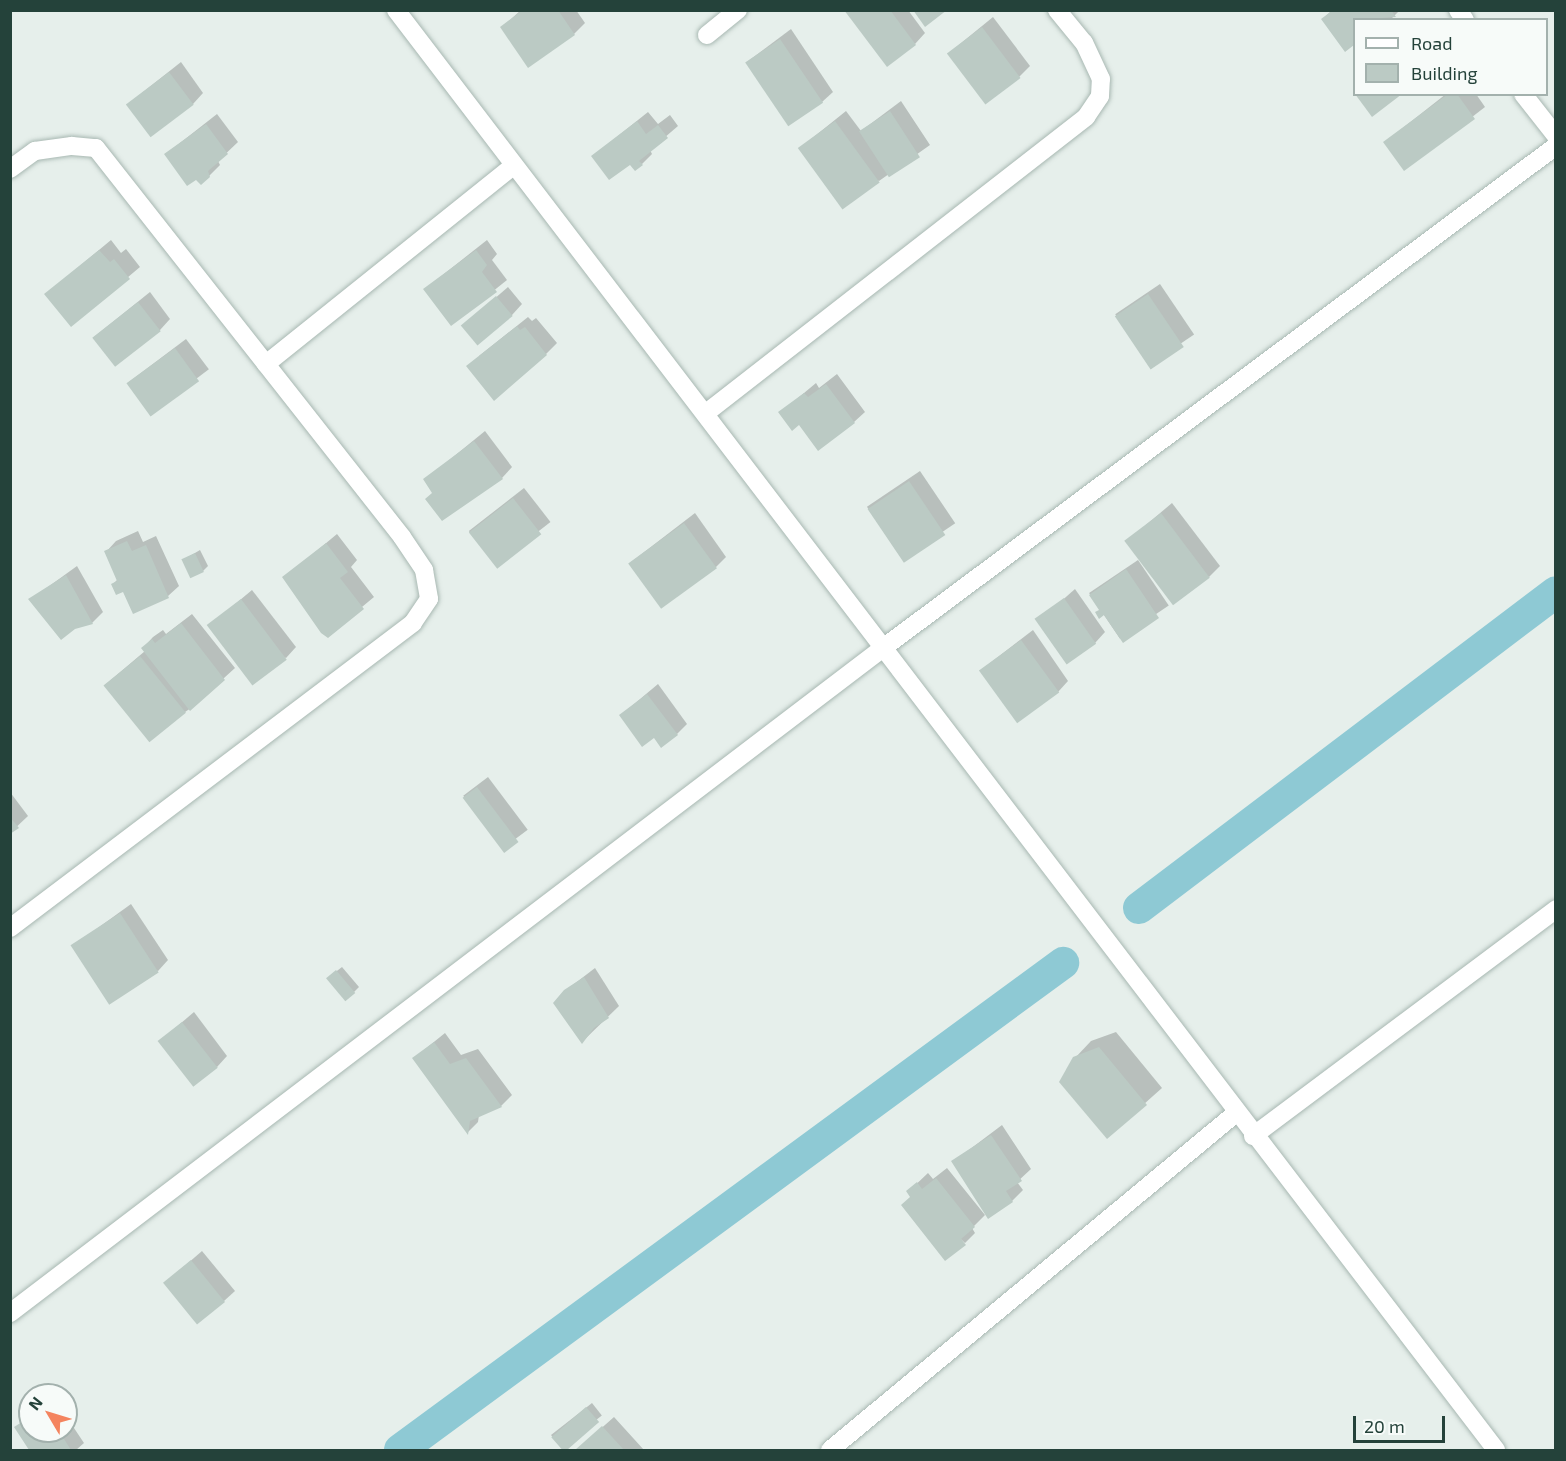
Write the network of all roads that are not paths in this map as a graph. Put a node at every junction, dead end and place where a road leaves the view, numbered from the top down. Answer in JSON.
{"nodes":[{"id":1,"x":396,"y":10,"type":"edge"},
{"id":2,"x":738,"y":10,"type":"edge"},
{"id":3,"x":1058,"y":10,"type":"edge"},
{"id":4,"x":707,"y":35,"type":"dead end"},
{"id":5,"x":1525,"y":96,"type":"edge"},
{"id":6,"x":1556,"y":136,"type":"edge"},
{"id":7,"x":1556,"y":146,"type":"edge"},
{"id":8,"x":513,"y":166,"type":"junction"},
{"id":9,"x":10,"y":169,"type":"edge"},
{"id":10,"x":266,"y":364,"type":"junction"},
{"id":11,"x":706,"y":413,"type":"junction"},
{"id":12,"x":883,"y":648,"type":"junction"},
{"id":13,"x":1556,"y":909,"type":"edge"},
{"id":14,"x":10,"y":928,"type":"edge"},
{"id":15,"x":1236,"y":1113,"type":"junction"},
{"id":16,"x":1253,"y":1136,"type":"junction"},
{"id":17,"x":10,"y":1313,"type":"edge"},
{"id":18,"x":830,"y":1450,"type":"edge"},
{"id":19,"x":1496,"y":1450,"type":"edge"}],
"edges":[{"from":1,"to":8,"type":"street"},
{"from":2,"to":4,"type":"street"},
{"from":3,"to":11,"type":"street"},
{"from":5,"to":6,"type":"street"},
{"from":7,"to":12,"type":"street"},
{"from":8,"to":10,"type":"street"},
{"from":8,"to":11,"type":"street"},
{"from":9,"to":10,"type":"street"},
{"from":10,"to":14,"type":"street"},
{"from":11,"to":12,"type":"street"},
{"from":12,"to":15,"type":"street"},
{"from":12,"to":17,"type":"street"},
{"from":13,"to":16,"type":"street"},
{"from":15,"to":16,"type":"street"},
{"from":15,"to":18,"type":"street"},
{"from":16,"to":19,"type":"street"}]}
